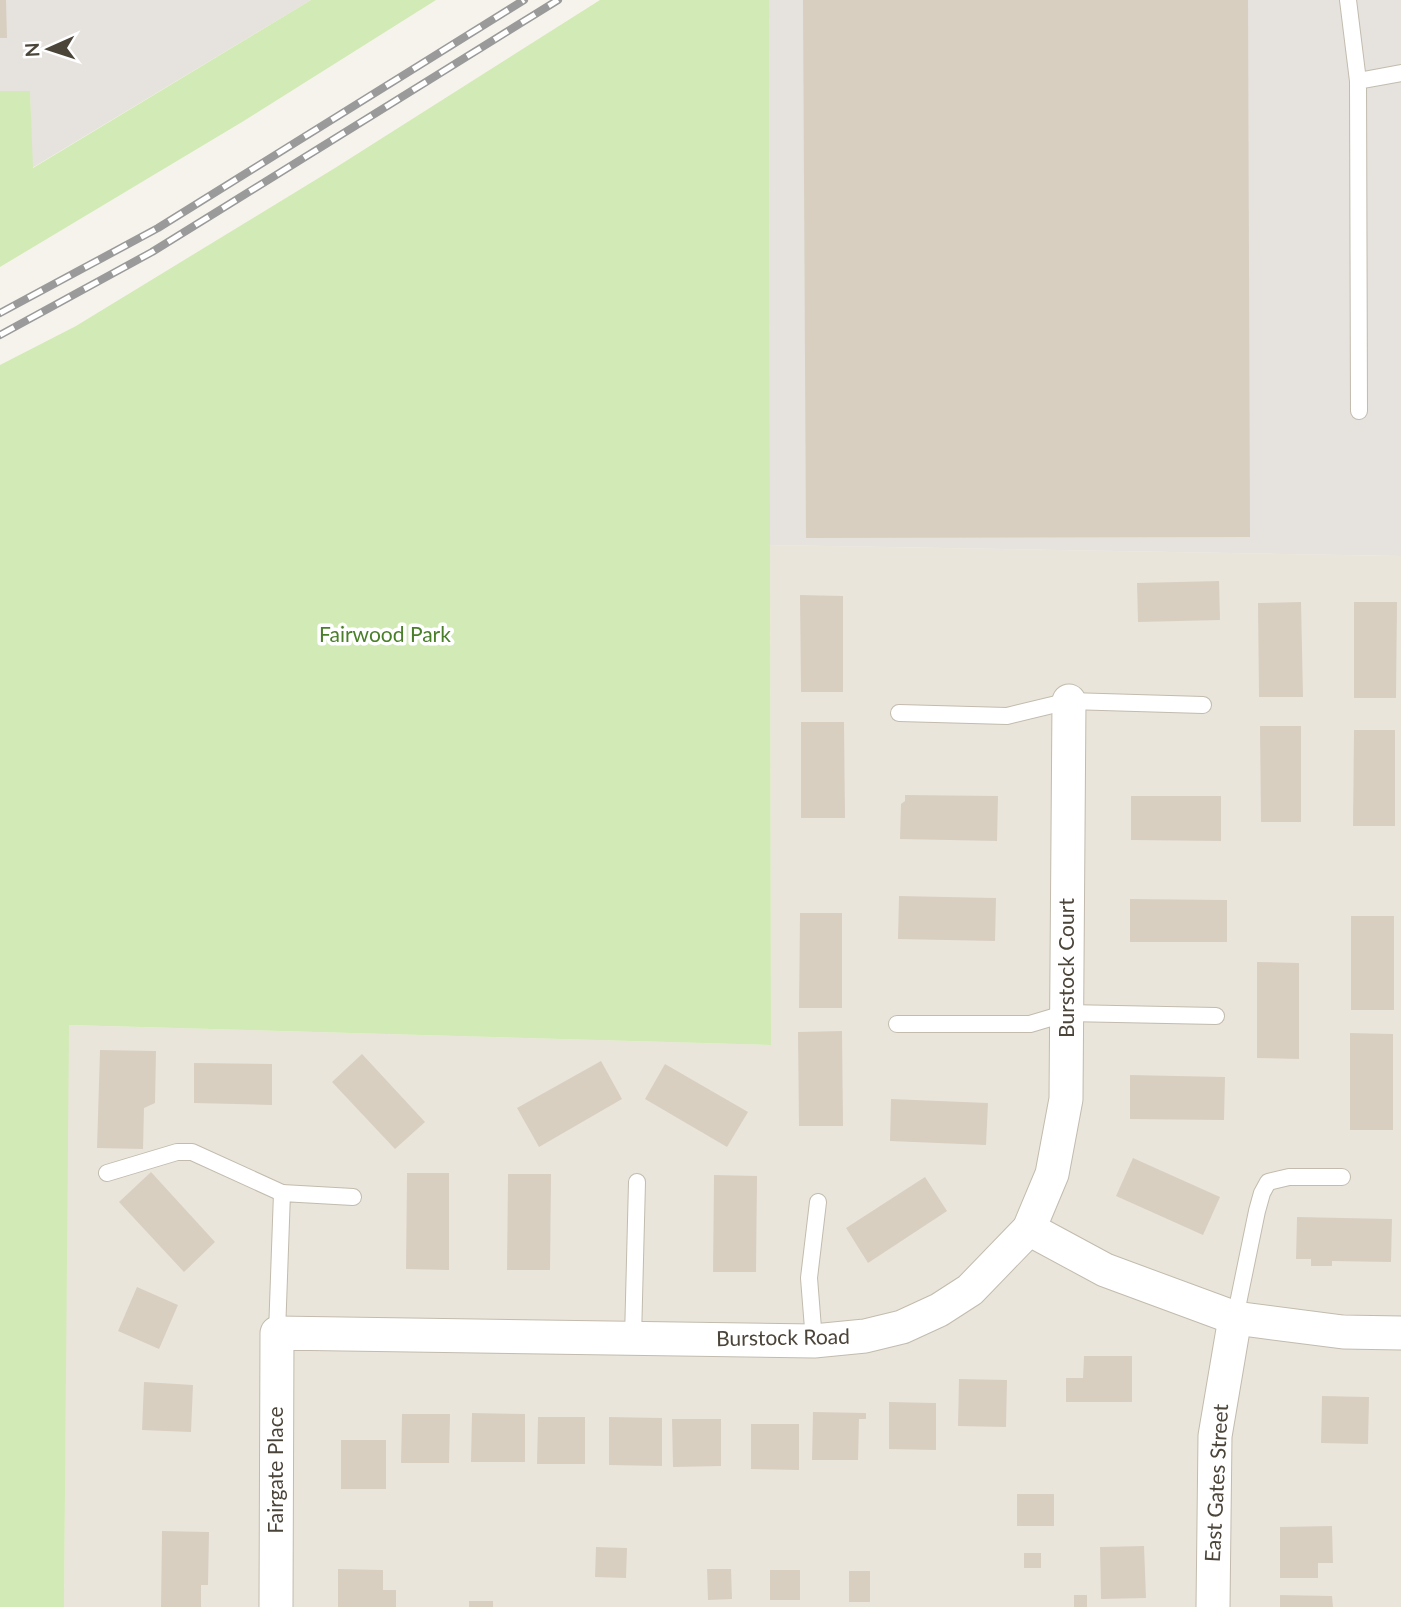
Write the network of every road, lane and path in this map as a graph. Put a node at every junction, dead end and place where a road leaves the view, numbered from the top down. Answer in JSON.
{"nodes":[{"id":1,"x":1348,"y":0,"type":"edge"},
{"id":2,"x":1401,"y":73,"type":"edge"},
{"id":3,"x":1358,"y":81,"type":"junction"},
{"id":4,"x":1359,"y":411,"type":"dead end"},
{"id":5,"x":1069,"y":702,"type":"junction"},
{"id":6,"x":1203,"y":705,"type":"dead end"},
{"id":7,"x":899,"y":713,"type":"dead end"},
{"id":8,"x":1067,"y":1013,"type":"junction"},
{"id":9,"x":1216,"y":1016,"type":"dead end"},
{"id":10,"x":897,"y":1024,"type":"dead end"},
{"id":11,"x":107,"y":1173,"type":"dead end"},
{"id":12,"x":1342,"y":1177,"type":"dead end"},
{"id":13,"x":637,"y":1182,"type":"dead end"},
{"id":14,"x":282,"y":1194,"type":"junction"},
{"id":15,"x":353,"y":1197,"type":"dead end"},
{"id":16,"x":818,"y":1202,"type":"dead end"},
{"id":17,"x":1029,"y":1229,"type":"junction"},
{"id":18,"x":1235,"y":1318,"type":"junction"},
{"id":19,"x":277,"y":1333,"type":"junction"},
{"id":20,"x":1401,"y":1333,"type":"edge"},
{"id":21,"x":633,"y":1338,"type":"junction"},
{"id":22,"x":814,"y":1340,"type":"junction"},
{"id":23,"x":276,"y":1607,"type":"edge"},
{"id":24,"x":1213,"y":1607,"type":"edge"}],
"edges":[{"from":1,"to":3,"type":"lane"},
{"from":2,"to":3,"type":"lane"},
{"from":3,"to":4,"type":"lane"},
{"from":5,"to":6,"type":"lane"},
{"from":5,"to":7,"type":"lane"},
{"from":5,"to":8,"type":"street","name":"Burstock Court"},
{"from":8,"to":9,"type":"lane"},
{"from":8,"to":10,"type":"lane"},
{"from":8,"to":17,"type":"street","name":"Burstock Court"},
{"from":11,"to":14,"type":"lane"},
{"from":12,"to":18,"type":"lane"},
{"from":13,"to":21,"type":"lane"},
{"from":14,"to":15,"type":"lane"},
{"from":14,"to":19,"type":"lane"},
{"from":16,"to":22,"type":"lane"},
{"from":17,"to":18,"type":"street"},
{"from":17,"to":22,"type":"street","name":"Burstock Road"},
{"from":18,"to":20,"type":"street"},
{"from":18,"to":24,"type":"street","name":"East Gates Street"},
{"from":19,"to":21,"type":"street","name":"Burstock Road"},
{"from":19,"to":23,"type":"street","name":"Fairgate Place"},
{"from":21,"to":22,"type":"street","name":"Burstock Road"}]}
